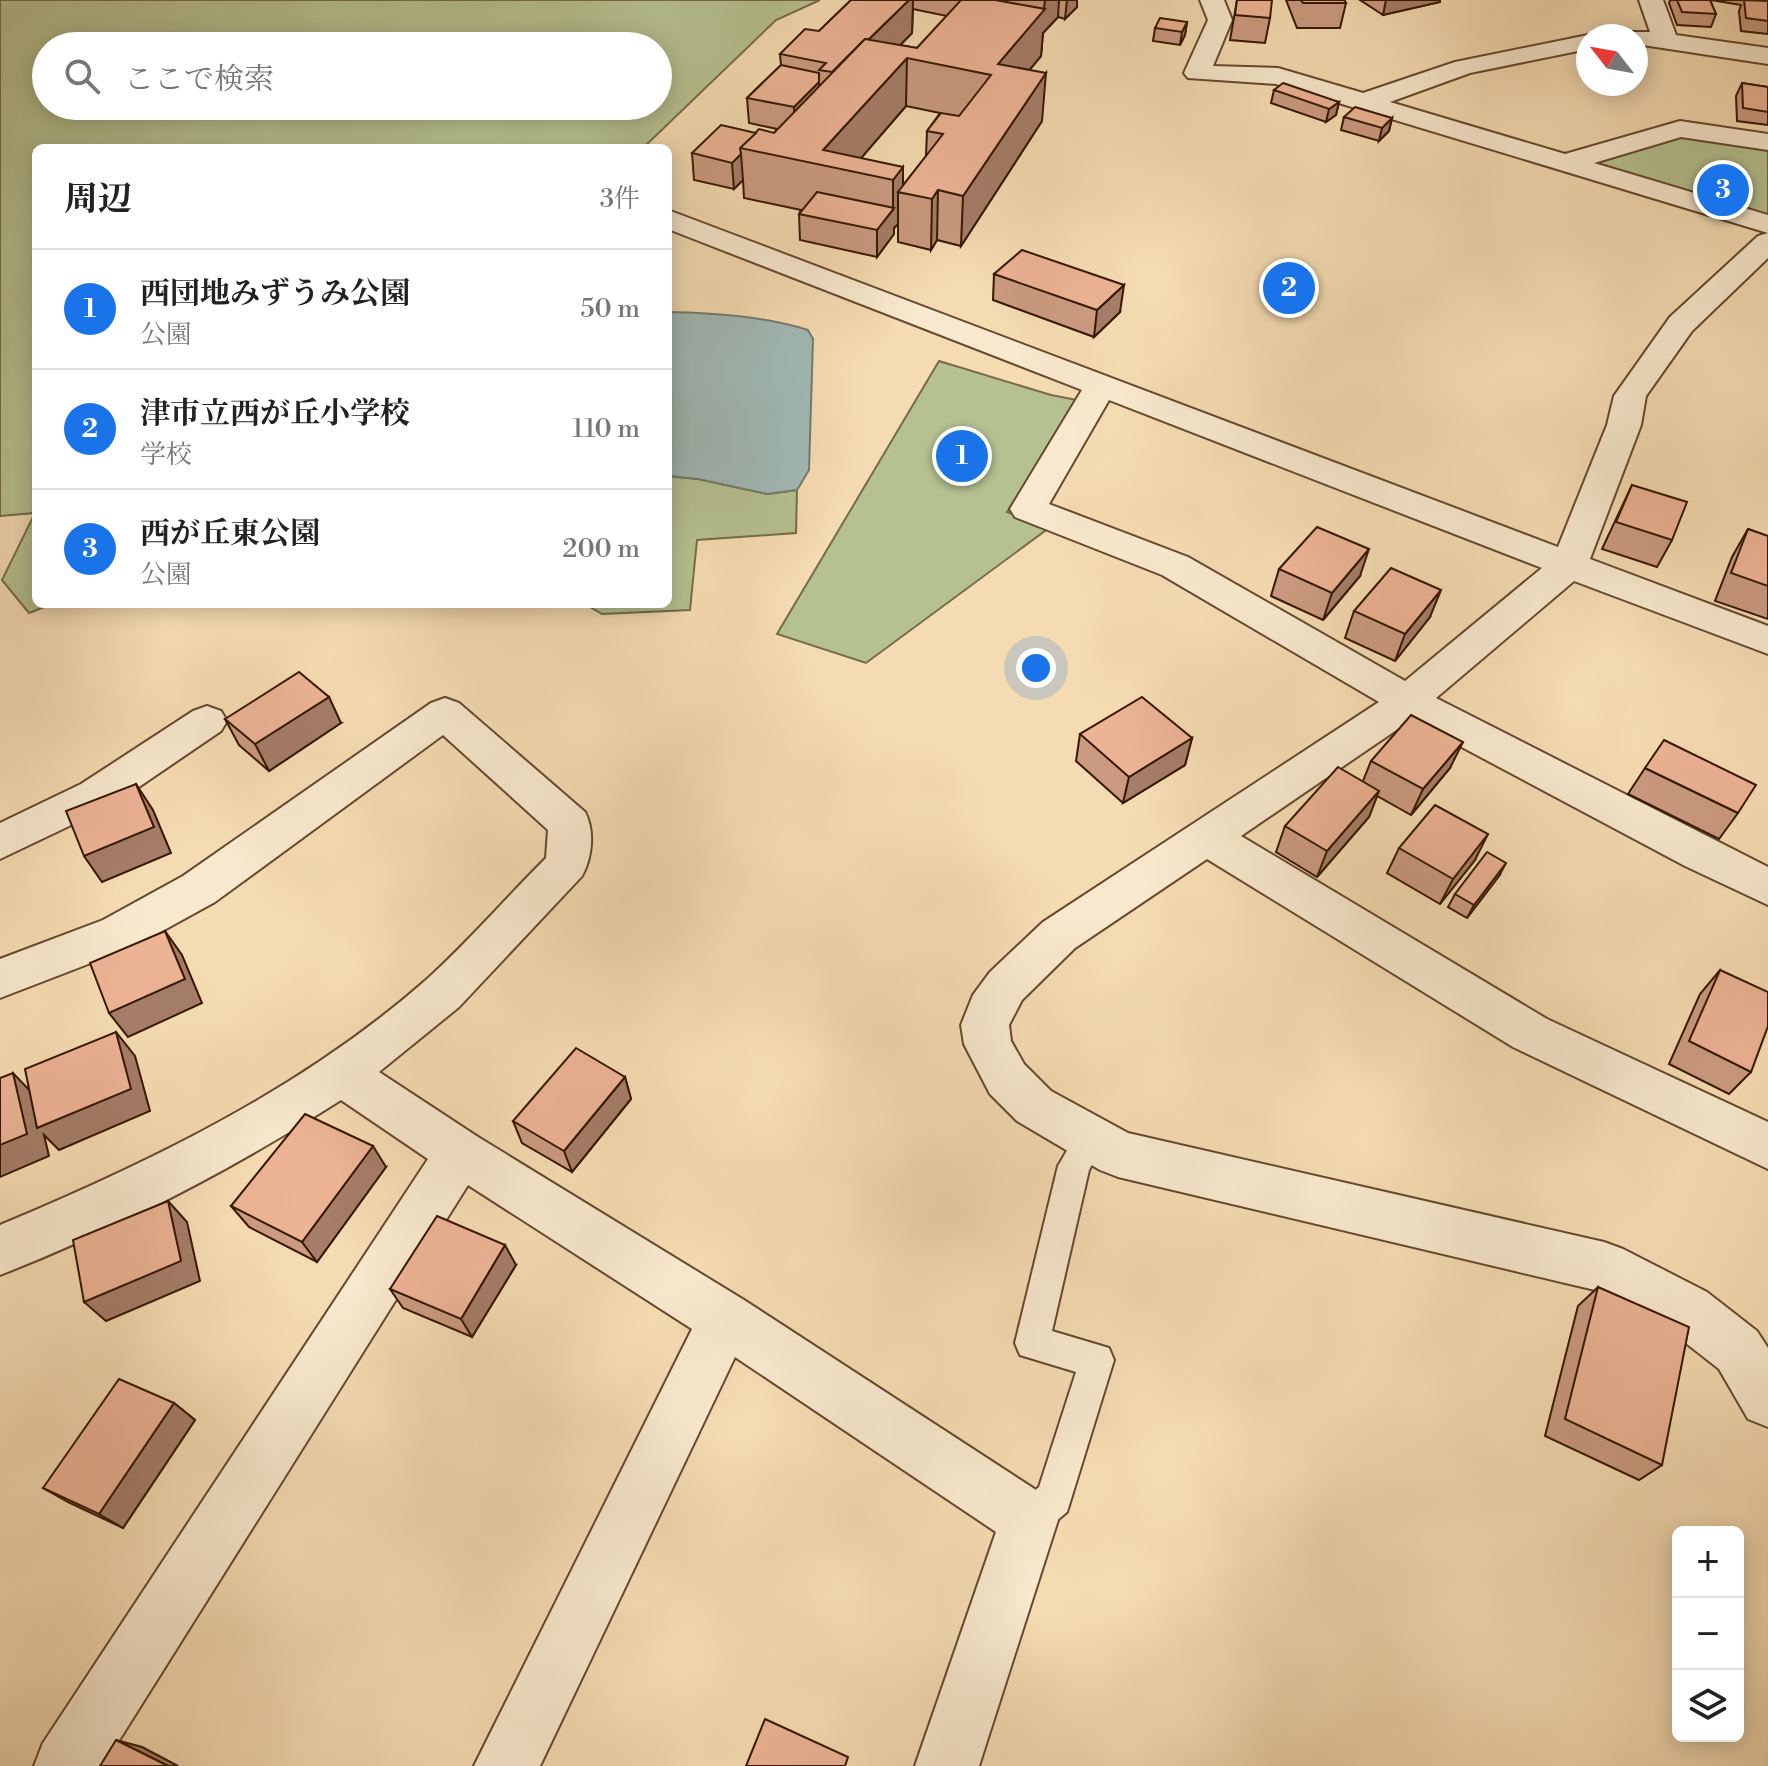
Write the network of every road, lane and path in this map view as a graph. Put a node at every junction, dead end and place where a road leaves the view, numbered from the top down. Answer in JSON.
{"nodes":[{"id":1,"x":1212,"y":0,"type":"edge"},
{"id":2,"x":1651,"y":0,"type":"edge"},
{"id":3,"x":1648,"y":39,"type":"edge"},
{"id":4,"x":1666,"y":41,"type":"junction"},
{"id":5,"x":1576,"y":44,"type":"edge"},
{"id":6,"x":1768,"y":56,"type":"edge"},
{"id":7,"x":1364,"y":102,"type":"junction"},
{"id":8,"x":1768,"y":142,"type":"edge"},
{"id":9,"x":1564,"y":163,"type":"junction"},
{"id":10,"x":672,"y":221,"type":"edge"},
{"id":11,"x":1768,"y":224,"type":"edge"},
{"id":12,"x":1768,"y":242,"type":"edge"},
{"id":13,"x":1102,"y":384,"type":"junction"},
{"id":14,"x":1569,"y":565,"type":"junction"},
{"id":15,"x":1768,"y":641,"type":"edge"},
{"id":16,"x":1408,"y":701,"type":"junction"},
{"id":17,"x":207,"y":721,"type":"dead end"},
{"id":18,"x":1208,"y":838,"type":"junction"},
{"id":19,"x":0,"y":842,"type":"edge"},
{"id":20,"x":1768,"y":887,"type":"edge"},
{"id":21,"x":0,"y":979,"type":"edge"},
{"id":22,"x":342,"y":1074,"type":"junction"},
{"id":23,"x":1090,"y":1140,"type":"junction"},
{"id":24,"x":1768,"y":1146,"type":"edge"},
{"id":25,"x":460,"y":1153,"type":"junction"},
{"id":26,"x":0,"y":1250,"type":"edge"},
{"id":27,"x":725,"y":1319,"type":"junction"},
{"id":28,"x":1768,"y":1399,"type":"edge"},
{"id":29,"x":1029,"y":1520,"type":"junction"},
{"id":30,"x":66,"y":1766,"type":"edge"},
{"id":31,"x":506,"y":1766,"type":"edge"},
{"id":32,"x":947,"y":1766,"type":"edge"}],
"edges":[{"from":1,"to":7,"type":"street"},
{"from":2,"to":4,"type":"street"},
{"from":3,"to":4,"type":"street"},
{"from":4,"to":6,"type":"street"},
{"from":5,"to":7,"type":"street"},
{"from":7,"to":9,"type":"street"},
{"from":8,"to":9,"type":"street"},
{"from":9,"to":11,"type":"street"},
{"from":10,"to":13,"type":"street"},
{"from":12,"to":14,"type":"street"},
{"from":13,"to":14,"type":"street"},
{"from":13,"to":16,"type":"street"},
{"from":14,"to":15,"type":"street"},
{"from":14,"to":16,"type":"street"},
{"from":16,"to":18,"type":"street"},
{"from":16,"to":20,"type":"street"},
{"from":17,"to":19,"type":"street"},
{"from":18,"to":23,"type":"street"},
{"from":18,"to":24,"type":"street"},
{"from":21,"to":22,"type":"street"},
{"from":22,"to":25,"type":"street"},
{"from":22,"to":26,"type":"street"},
{"from":23,"to":28,"type":"street"},
{"from":23,"to":29,"type":"lane"},
{"from":25,"to":27,"type":"street"},
{"from":25,"to":30,"type":"street"},
{"from":27,"to":29,"type":"street"},
{"from":27,"to":31,"type":"street"},
{"from":29,"to":32,"type":"street"}]}
